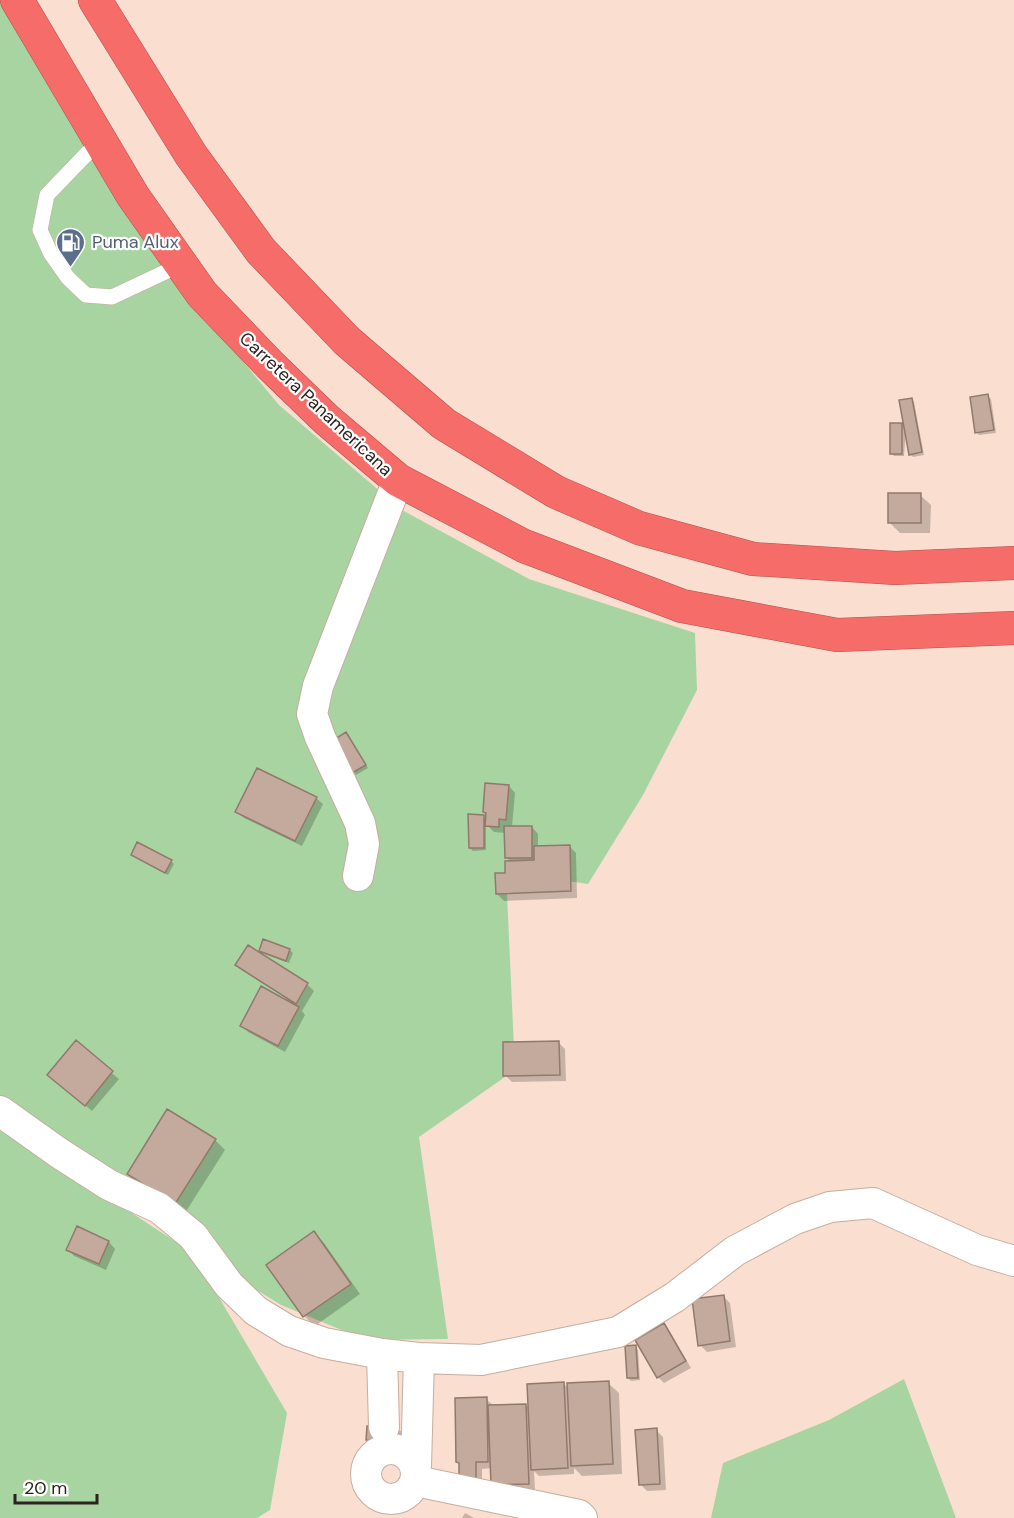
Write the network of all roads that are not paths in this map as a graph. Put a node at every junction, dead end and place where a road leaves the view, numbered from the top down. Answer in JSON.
{"nodes":[{"id":1,"x":17,"y":0,"type":"edge"},
{"id":2,"x":94,"y":0,"type":"edge"},
{"id":3,"x":100,"y":140,"type":"junction"},
{"id":4,"x":180,"y":265,"type":"junction"},
{"id":5,"x":398,"y":480,"type":"junction"},
{"id":6,"x":1014,"y":563,"type":"edge"},
{"id":7,"x":1014,"y":628,"type":"edge"},
{"id":8,"x":358,"y":876,"type":"dead end"},
{"id":9,"x":0,"y":1111,"type":"edge"},
{"id":10,"x":1014,"y":1261,"type":"edge"},
{"id":11,"x":382,"y":1354,"type":"junction"},
{"id":12,"x":419,"y":1358,"type":"junction"},
{"id":13,"x":384,"y":1439,"type":"junction"},
{"id":14,"x":416,"y":1473,"type":"junction"},
{"id":15,"x":377,"y":1508,"type":"edge"},
{"id":16,"x":582,"y":1518,"type":"edge"}],
"edges":[{"from":1,"to":3,"type":"highway","name":"Carretera Panamericana"},
{"from":2,"to":6,"type":"highway"},
{"from":3,"to":4,"type":"highway","name":"Carretera Panamericana"},
{"from":3,"to":4,"type":"lane"},
{"from":4,"to":5,"type":"highway","name":"Carretera Panamericana"},
{"from":5,"to":7,"type":"highway","name":"Carretera Panamericana"},
{"from":5,"to":8,"type":"street"},
{"from":9,"to":11,"type":"street"},
{"from":10,"to":12,"type":"street"},
{"from":11,"to":12,"type":"street"},
{"from":11,"to":13,"type":"street"},
{"from":12,"to":14,"type":"street"},
{"from":13,"to":14,"type":"street"},
{"from":13,"to":15,"type":"street"},
{"from":14,"to":15,"type":"street"},
{"from":14,"to":16,"type":"street"}]}
